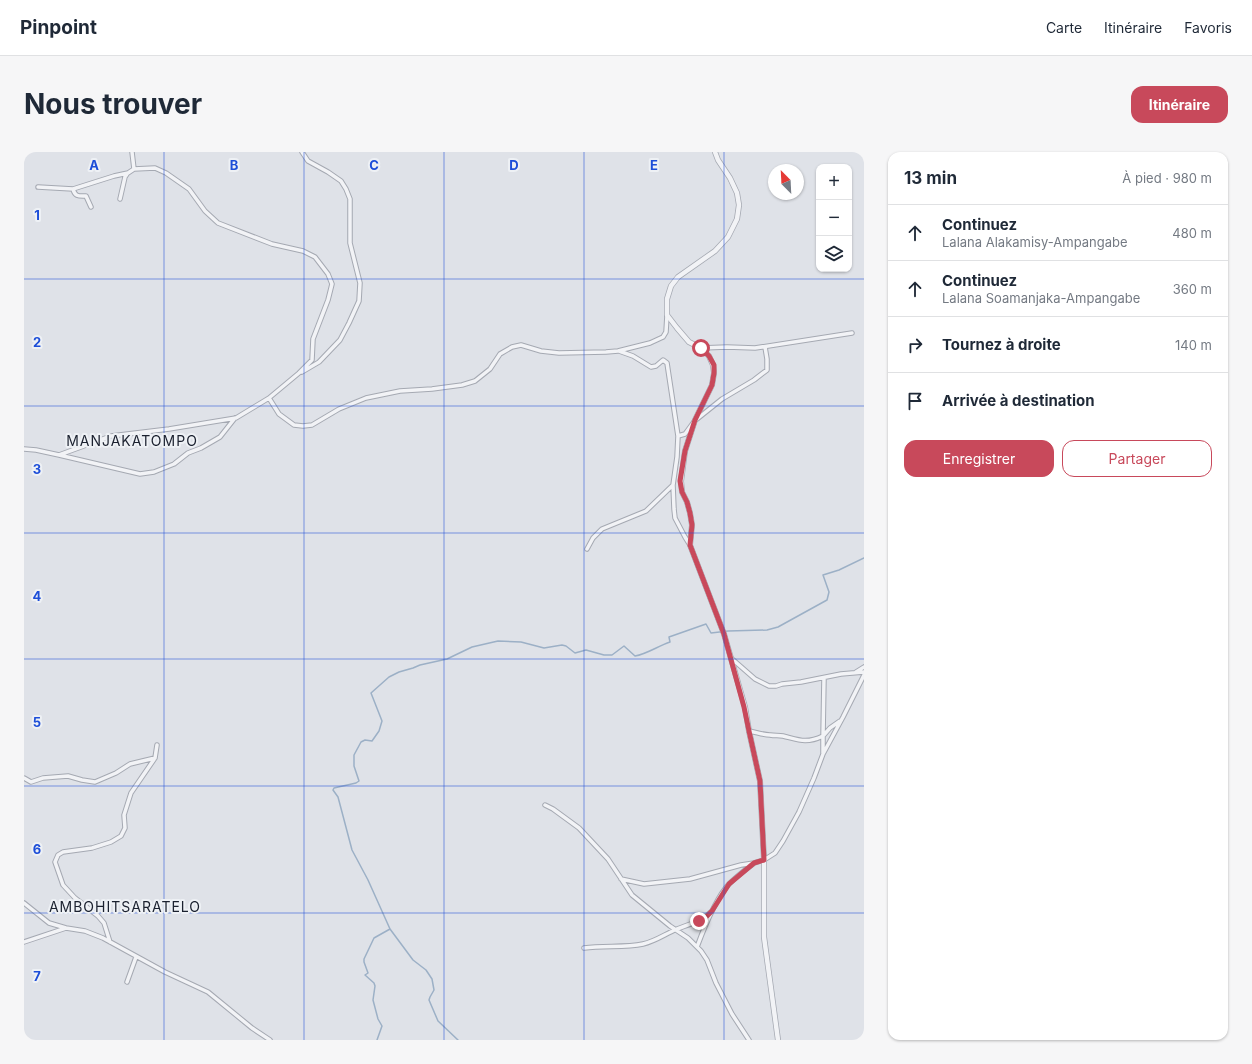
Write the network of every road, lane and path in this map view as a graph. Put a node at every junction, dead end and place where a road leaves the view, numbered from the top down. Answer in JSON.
{"nodes":[{"id":1,"x":132,"y":152,"type":"edge"},
{"id":2,"x":302,"y":152,"type":"edge"},
{"id":3,"x":715,"y":152,"type":"edge"},
{"id":4,"x":134,"y":168,"type":"junction"},
{"id":5,"x":128,"y":173,"type":"junction"},
{"id":6,"x":38,"y":187,"type":"dead end"},
{"id":7,"x":73,"y":189,"type":"junction"},
{"id":8,"x":120,"y":199,"type":"dead end"},
{"id":9,"x":91,"y":207,"type":"dead end"},
{"id":10,"x":667,"y":315,"type":"junction"},
{"id":11,"x":852,"y":333,"type":"dead end"},
{"id":12,"x":765,"y":347,"type":"junction"},
{"id":13,"x":701,"y":348,"type":"junction"},
{"id":14,"x":618,"y":351,"type":"junction"},
{"id":15,"x":299,"y":373,"type":"junction"},
{"id":16,"x":269,"y":398,"type":"junction"},
{"id":17,"x":236,"y":418,"type":"junction"},
{"id":18,"x":695,"y":420,"type":"junction"},
{"id":19,"x":678,"y":436,"type":"junction"},
{"id":20,"x":24,"y":449,"type":"edge"},
{"id":21,"x":59,"y":454,"type":"junction"},
{"id":22,"x":673,"y":485,"type":"junction"},
{"id":23,"x":690,"y":545,"type":"junction"},
{"id":24,"x":586,"y":549,"type":"dead end"},
{"id":25,"x":732,"y":658,"type":"junction"},
{"id":26,"x":864,"y":667,"type":"edge"},
{"id":27,"x":855,"y":673,"type":"junction"},
{"id":28,"x":864,"y":674,"type":"edge"},
{"id":29,"x":824,"y":678,"type":"junction"},
{"id":30,"x":842,"y":719,"type":"junction"},
{"id":31,"x":749,"y":731,"type":"junction"},
{"id":32,"x":823,"y":736,"type":"junction"},
{"id":33,"x":157,"y":744,"type":"dead end"},
{"id":34,"x":823,"y":754,"type":"junction"},
{"id":35,"x":155,"y":758,"type":"junction"},
{"id":36,"x":24,"y":778,"type":"edge"},
{"id":37,"x":545,"y":805,"type":"dead end"},
{"id":38,"x":764,"y":860,"type":"junction"},
{"id":39,"x":754,"y":863,"type":"junction"},
{"id":40,"x":621,"y":879,"type":"junction"},
{"id":41,"x":24,"y":903,"type":"edge"},
{"id":42,"x":712,"y":911,"type":"junction"},
{"id":43,"x":66,"y":928,"type":"junction"},
{"id":44,"x":675,"y":930,"type":"junction"},
{"id":45,"x":24,"y":942,"type":"edge"},
{"id":46,"x":110,"y":942,"type":"junction"},
{"id":47,"x":697,"y":947,"type":"junction"},
{"id":48,"x":584,"y":948,"type":"dead end"},
{"id":49,"x":136,"y":957,"type":"junction"},
{"id":50,"x":127,"y":982,"type":"dead end"},
{"id":51,"x":270,"y":1040,"type":"edge"},
{"id":52,"x":749,"y":1040,"type":"edge"},
{"id":53,"x":778,"y":1040,"type":"edge"}],
"edges":[{"from":1,"to":4,"type":"street"},
{"from":2,"to":15,"type":"street"},
{"from":3,"to":10,"type":"street"},
{"from":4,"to":5,"type":"street"},
{"from":4,"to":15,"type":"street"},
{"from":5,"to":7,"type":"street"},
{"from":5,"to":8,"type":"street"},
{"from":6,"to":7,"type":"street"},
{"from":7,"to":9,"type":"street"},
{"from":10,"to":13,"type":"street"},
{"from":10,"to":14,"type":"street"},
{"from":11,"to":12,"type":"street"},
{"from":12,"to":13,"type":"street"},
{"from":12,"to":18,"type":"street"},
{"from":13,"to":18,"type":"street"},
{"from":14,"to":16,"type":"street"},
{"from":14,"to":19,"type":"street"},
{"from":15,"to":16,"type":"street"},
{"from":16,"to":17,"type":"street"},
{"from":17,"to":21,"type":"street"},
{"from":17,"to":21,"type":"street"},
{"from":18,"to":19,"type":"street"},
{"from":18,"to":23,"type":"street"},
{"from":19,"to":22,"type":"street"},
{"from":20,"to":21,"type":"street"},
{"from":22,"to":23,"type":"street"},
{"from":22,"to":24,"type":"street"},
{"from":23,"to":25,"type":"street"},
{"from":25,"to":29,"type":"street"},
{"from":25,"to":31,"type":"street"},
{"from":26,"to":27,"type":"street"},
{"from":27,"to":28,"type":"street"},
{"from":27,"to":29,"type":"street"},
{"from":28,"to":30,"type":"street"},
{"from":29,"to":32,"type":"street"},
{"from":30,"to":32,"type":"street"},
{"from":30,"to":34,"type":"street"},
{"from":31,"to":32,"type":"street"},
{"from":31,"to":38,"type":"street"},
{"from":32,"to":34,"type":"street"},
{"from":33,"to":35,"type":"street"},
{"from":34,"to":38,"type":"street"},
{"from":35,"to":36,"type":"street"},
{"from":35,"to":46,"type":"street"},
{"from":37,"to":40,"type":"street"},
{"from":38,"to":39,"type":"street"},
{"from":38,"to":53,"type":"street"},
{"from":39,"to":40,"type":"street"},
{"from":39,"to":42,"type":"street"},
{"from":40,"to":44,"type":"street"},
{"from":41,"to":43,"type":"street"},
{"from":42,"to":44,"type":"street"},
{"from":42,"to":47,"type":"street"},
{"from":43,"to":45,"type":"street"},
{"from":43,"to":46,"type":"street"},
{"from":44,"to":47,"type":"street"},
{"from":44,"to":48,"type":"street"},
{"from":46,"to":49,"type":"street"},
{"from":47,"to":52,"type":"street"},
{"from":49,"to":50,"type":"street"},
{"from":49,"to":51,"type":"street"}]}
